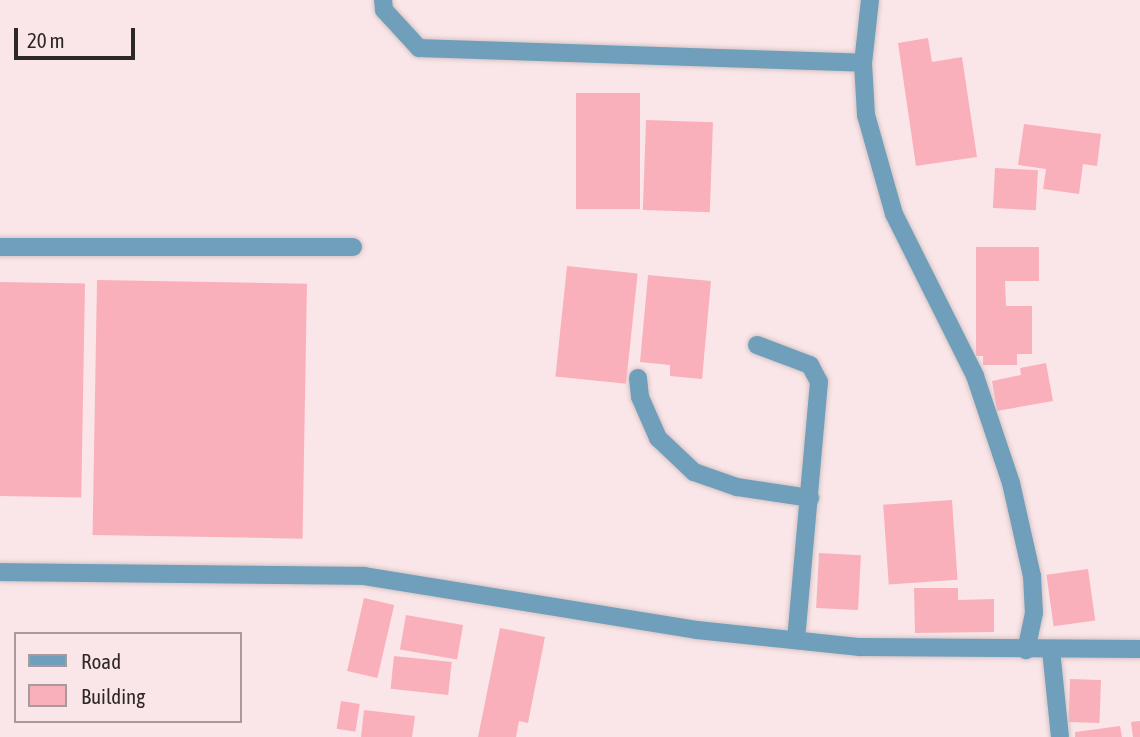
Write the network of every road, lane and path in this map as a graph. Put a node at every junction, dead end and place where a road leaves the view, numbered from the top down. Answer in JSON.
{"nodes":[{"id":1,"x":383,"y":0,"type":"edge"},
{"id":2,"x":870,"y":0,"type":"edge"},
{"id":3,"x":863,"y":63,"type":"junction"},
{"id":4,"x":0,"y":247,"type":"edge"},
{"id":5,"x":354,"y":247,"type":"dead end"},
{"id":6,"x":757,"y":345,"type":"dead end"},
{"id":7,"x":638,"y":378,"type":"dead end"},
{"id":8,"x":810,"y":498,"type":"junction"},
{"id":9,"x":0,"y":572,"type":"edge"},
{"id":10,"x":796,"y":640,"type":"junction"},
{"id":11,"x":1140,"y":649,"type":"edge"},
{"id":12,"x":1026,"y":650,"type":"junction"},
{"id":13,"x":1051,"y":650,"type":"junction"},
{"id":14,"x":1060,"y":737,"type":"edge"}],
"edges":[{"from":1,"to":3,"type":"street"},
{"from":2,"to":3,"type":"street"},
{"from":3,"to":12,"type":"street"},
{"from":4,"to":5,"type":"street"},
{"from":6,"to":8,"type":"street"},
{"from":7,"to":8,"type":"street"},
{"from":8,"to":10,"type":"street"},
{"from":9,"to":10,"type":"street"},
{"from":10,"to":12,"type":"street"},
{"from":11,"to":13,"type":"street"},
{"from":12,"to":13,"type":"street"},
{"from":13,"to":14,"type":"street"}]}
